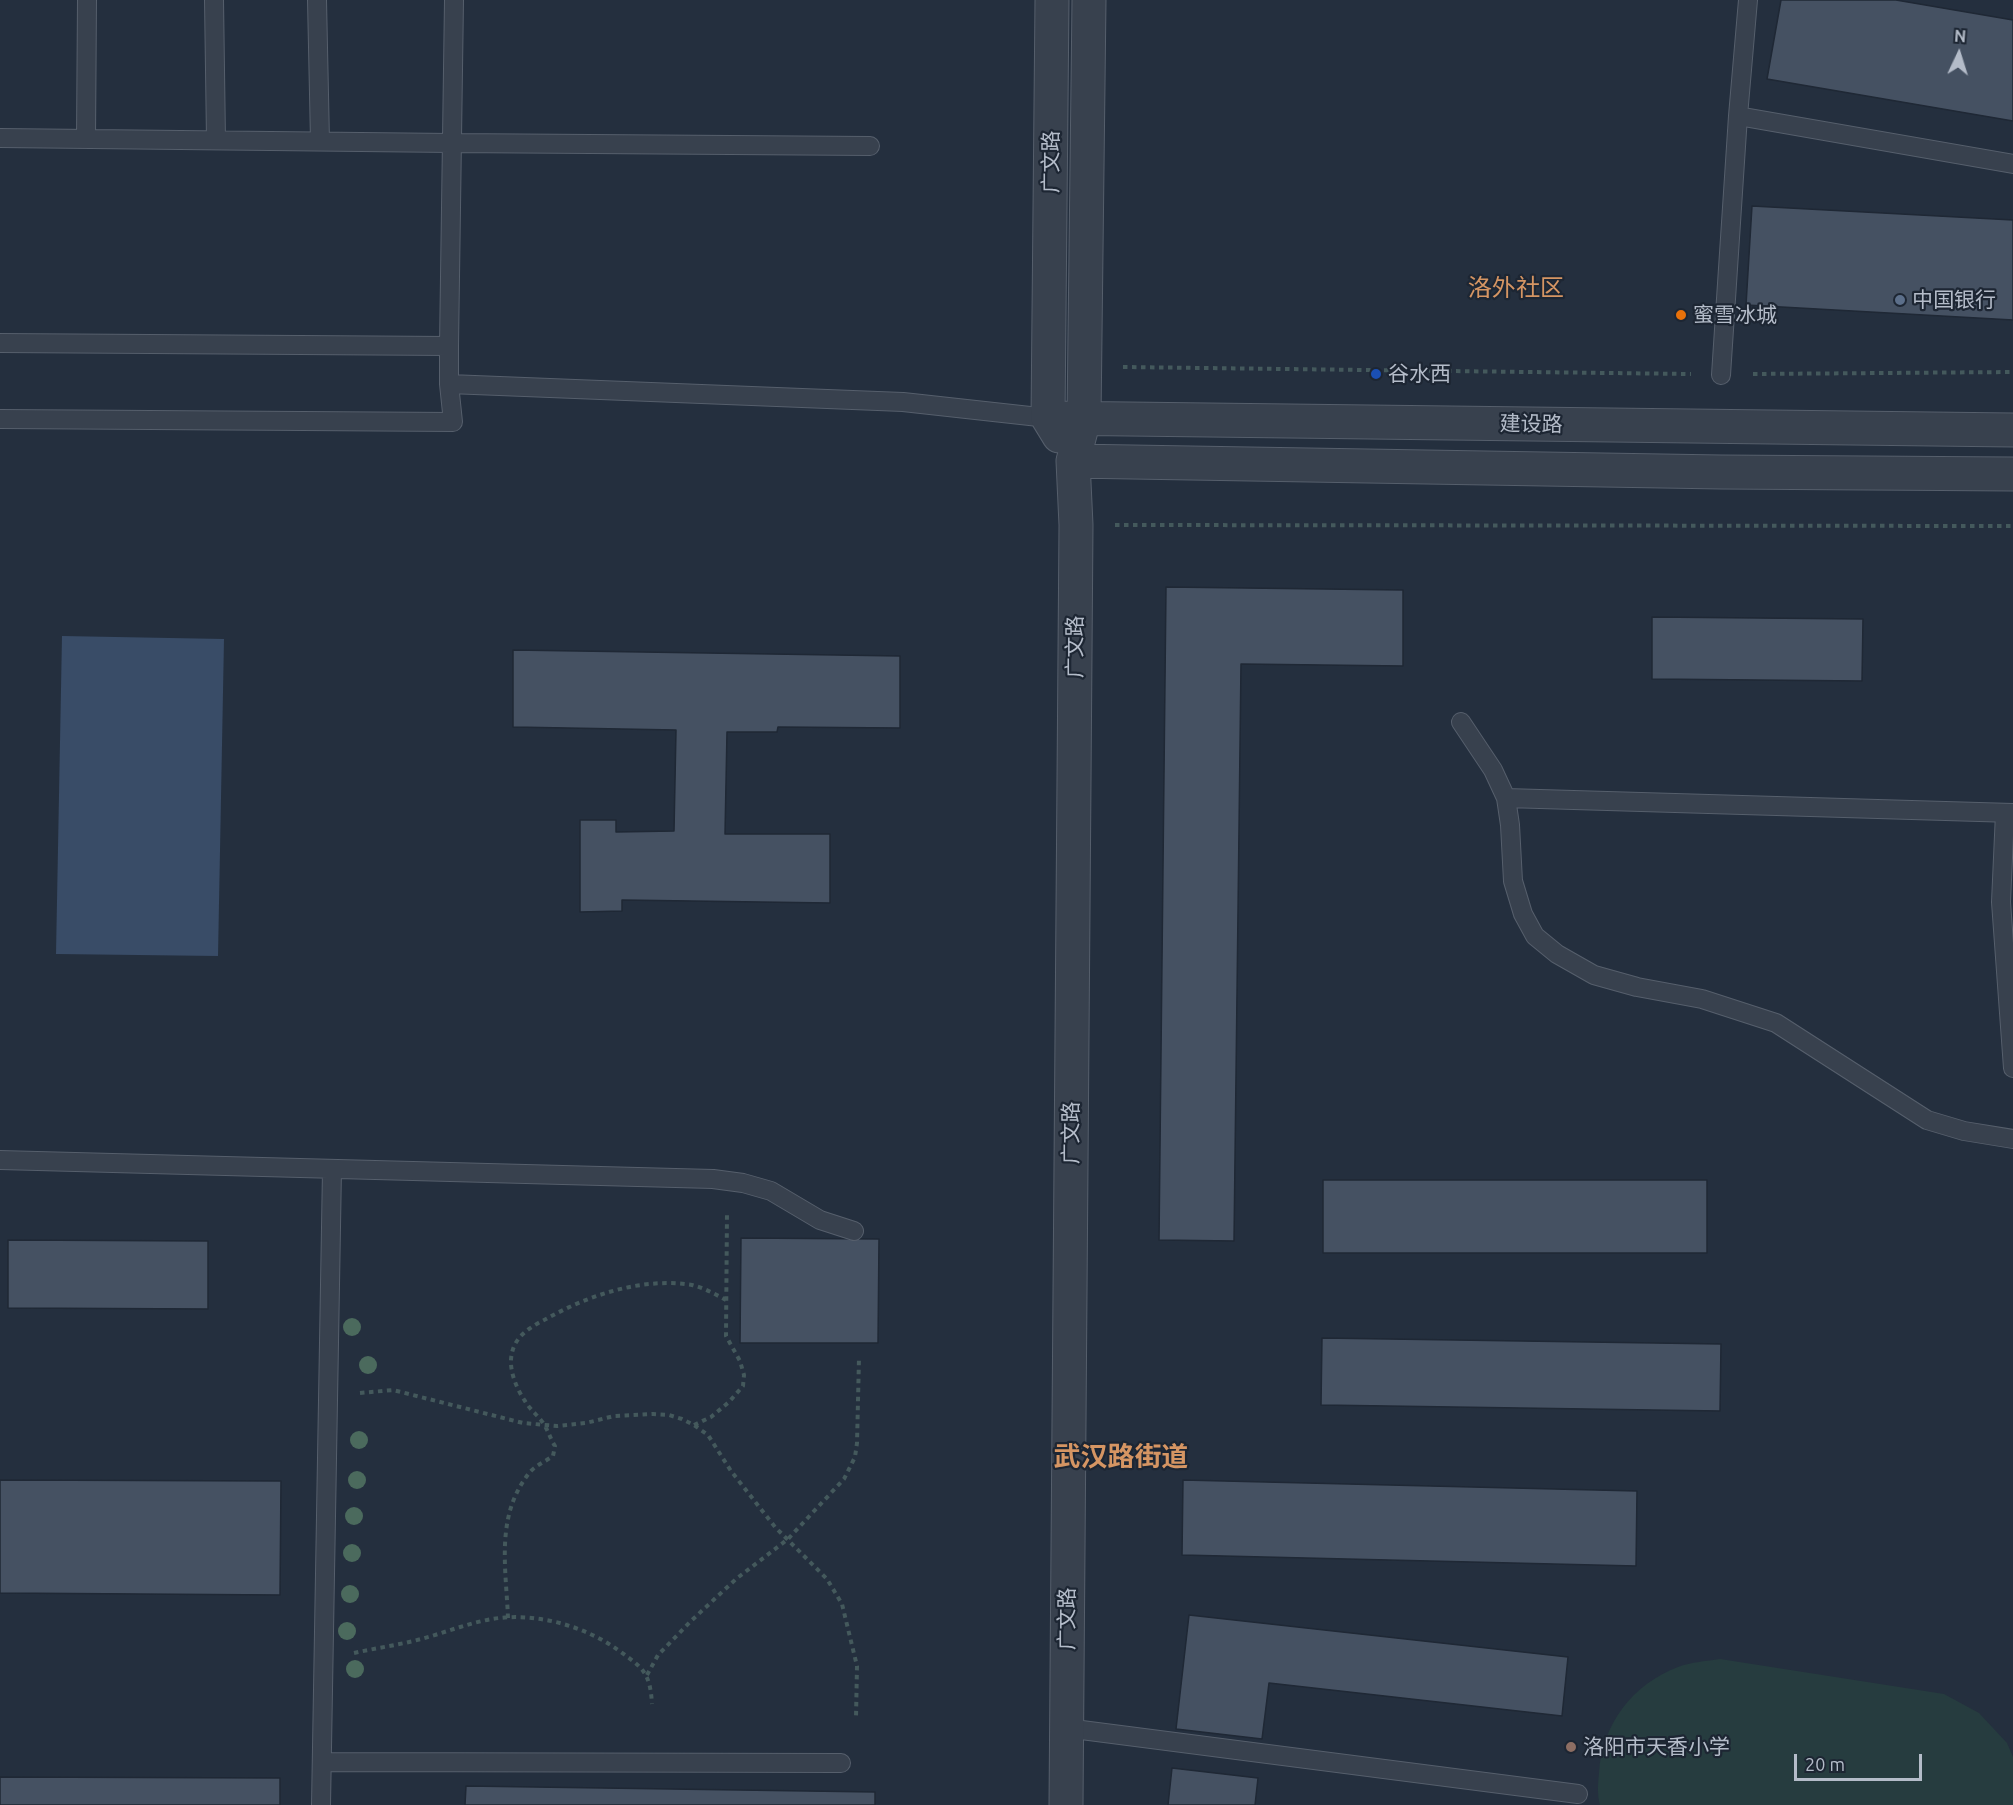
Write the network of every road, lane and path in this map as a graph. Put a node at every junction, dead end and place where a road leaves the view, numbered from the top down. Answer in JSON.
{"nodes":[{"id":1,"x":87,"y":0,"type":"edge"},
{"id":2,"x":214,"y":0,"type":"edge"},
{"id":3,"x":317,"y":0,"type":"edge"},
{"id":4,"x":454,"y":0,"type":"edge"},
{"id":5,"x":1052,"y":0,"type":"edge"},
{"id":6,"x":1089,"y":0,"type":"edge"},
{"id":7,"x":1748,"y":0,"type":"edge"},
{"id":8,"x":1738,"y":116,"type":"junction"},
{"id":9,"x":0,"y":138,"type":"edge"},
{"id":10,"x":86,"y":139,"type":"junction"},
{"id":11,"x":216,"y":140,"type":"junction"},
{"id":12,"x":320,"y":141,"type":"junction"},
{"id":13,"x":452,"y":143,"type":"junction"},
{"id":14,"x":870,"y":146,"type":"dead end"},
{"id":15,"x":2013,"y":164,"type":"edge"},
{"id":16,"x":0,"y":343,"type":"edge"},
{"id":17,"x":449,"y":346,"type":"junction"},
{"id":18,"x":1083,"y":367,"type":"junction"},
{"id":19,"x":2013,"y":372,"type":"edge"},
{"id":20,"x":1721,"y":375,"type":"junction"},
{"id":21,"x":449,"y":384,"type":"junction"},
{"id":22,"x":1048,"y":418,"type":"junction"},
{"id":23,"x":0,"y":419,"type":"edge"},
{"id":24,"x":1084,"y":419,"type":"junction"},
{"id":25,"x":2013,"y":430,"type":"edge"},
{"id":26,"x":1073,"y":461,"type":"junction"},
{"id":27,"x":2013,"y":474,"type":"edge"},
{"id":28,"x":1076,"y":525,"type":"junction"},
{"id":29,"x":2013,"y":526,"type":"edge"},
{"id":30,"x":1461,"y":722,"type":"dead end"},
{"id":31,"x":1506,"y":798,"type":"junction"},
{"id":32,"x":2009,"y":813,"type":"edge"},
{"id":33,"x":2013,"y":1068,"type":"edge"},
{"id":34,"x":2013,"y":1138,"type":"edge"},
{"id":35,"x":0,"y":1160,"type":"edge"},
{"id":36,"x":332,"y":1169,"type":"junction"},
{"id":37,"x":713,"y":1179,"type":"junction"},
{"id":38,"x":854,"y":1231,"type":"dead end"},
{"id":39,"x":726,"y":1300,"type":"junction"},
{"id":40,"x":859,"y":1358,"type":"dead end"},
{"id":41,"x":328,"y":1415,"type":"junction"},
{"id":42,"x":694,"y":1425,"type":"junction"},
{"id":43,"x":545,"y":1426,"type":"junction"},
{"id":44,"x":788,"y":1539,"type":"junction"},
{"id":45,"x":508,"y":1618,"type":"junction"},
{"id":46,"x":324,"y":1660,"type":"junction"},
{"id":47,"x":646,"y":1675,"type":"junction"},
{"id":48,"x":652,"y":1704,"type":"dead end"},
{"id":49,"x":856,"y":1718,"type":"dead end"},
{"id":50,"x":1066,"y":1728,"type":"junction"},
{"id":51,"x":322,"y":1762,"type":"junction"},
{"id":52,"x":841,"y":1763,"type":"dead end"},
{"id":53,"x":1578,"y":1794,"type":"dead end"},
{"id":54,"x":321,"y":1805,"type":"edge"},
{"id":55,"x":1066,"y":1805,"type":"edge"}],
"edges":[{"from":1,"to":10,"type":"lane"},
{"from":2,"to":11,"type":"lane"},
{"from":3,"to":12,"type":"lane"},
{"from":4,"to":13,"type":"lane"},
{"from":5,"to":22,"type":"street","name":"广文路"},
{"from":6,"to":18,"type":"street","name":"广文路"},
{"from":7,"to":8,"type":"lane"},
{"from":8,"to":15,"type":"lane"},
{"from":8,"to":20,"type":"lane"},
{"from":9,"to":10,"type":"lane"},
{"from":10,"to":11,"type":"lane"},
{"from":11,"to":12,"type":"lane"},
{"from":12,"to":13,"type":"lane"},
{"from":13,"to":14,"type":"lane"},
{"from":13,"to":17,"type":"lane"},
{"from":16,"to":17,"type":"lane"},
{"from":17,"to":21,"type":"lane"},
{"from":18,"to":20,"type":"path"},
{"from":18,"to":24,"type":"street","name":"广文路"},
{"from":19,"to":20,"type":"path"},
{"from":21,"to":22,"type":"lane"},
{"from":21,"to":23,"type":"lane"},
{"from":22,"to":24,"type":"street","name":"建设路"},
{"from":22,"to":26,"type":"street","name":"广文路"},
{"from":24,"to":25,"type":"street","name":"建设路"},
{"from":24,"to":26,"type":"street","name":"广文路"},
{"from":26,"to":27,"type":"street"},
{"from":26,"to":28,"type":"street","name":"广文路"},
{"from":28,"to":29,"type":"path"},
{"from":28,"to":50,"type":"street","name":"广文路"},
{"from":30,"to":31,"type":"lane"},
{"from":31,"to":32,"type":"lane"},
{"from":31,"to":34,"type":"lane"},
{"from":32,"to":33,"type":"lane"},
{"from":35,"to":36,"type":"lane"},
{"from":36,"to":37,"type":"lane"},
{"from":36,"to":41,"type":"lane"},
{"from":37,"to":38,"type":"lane"},
{"from":37,"to":39,"type":"path"},
{"from":39,"to":42,"type":"path"},
{"from":39,"to":43,"type":"path"},
{"from":40,"to":44,"type":"path"},
{"from":41,"to":43,"type":"path"},
{"from":41,"to":46,"type":"lane"},
{"from":42,"to":43,"type":"path"},
{"from":42,"to":44,"type":"path"},
{"from":43,"to":45,"type":"path"},
{"from":44,"to":47,"type":"path"},
{"from":44,"to":49,"type":"path"},
{"from":45,"to":46,"type":"path"},
{"from":45,"to":47,"type":"path"},
{"from":46,"to":51,"type":"lane"},
{"from":47,"to":48,"type":"path"},
{"from":50,"to":53,"type":"lane"},
{"from":50,"to":55,"type":"street","name":"广文路"},
{"from":51,"to":52,"type":"lane"},
{"from":51,"to":54,"type":"lane"}]}
